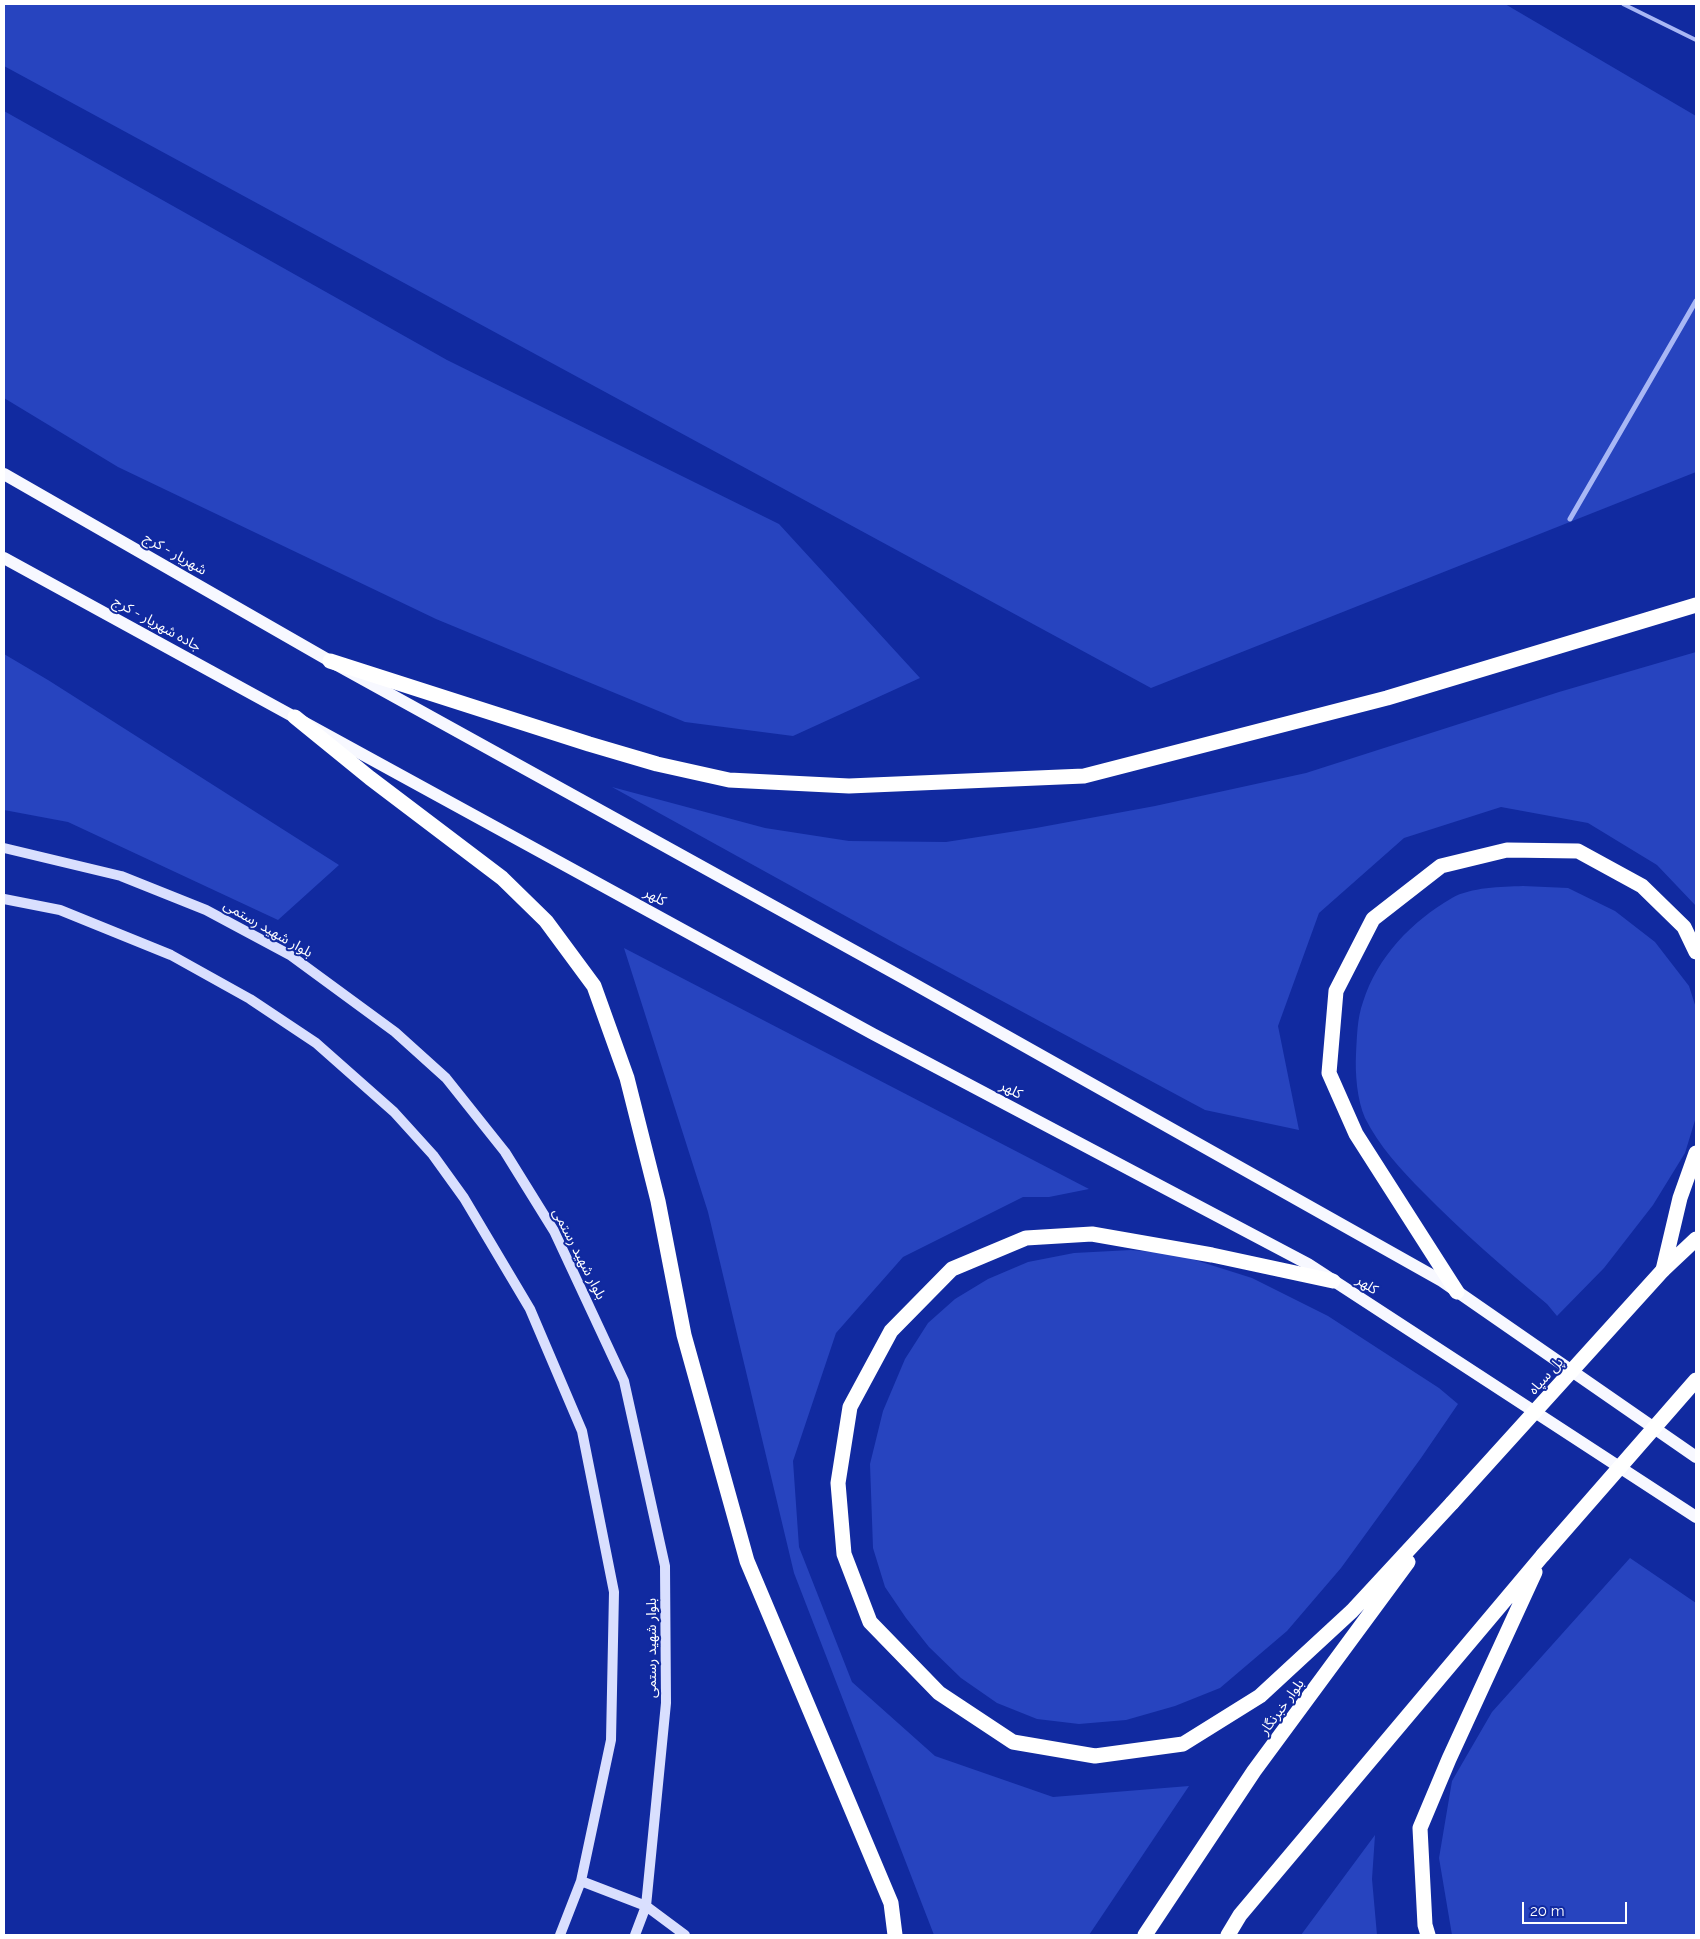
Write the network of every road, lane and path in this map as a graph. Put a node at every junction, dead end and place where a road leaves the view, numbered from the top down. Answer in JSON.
{"nodes":[{"id":1,"x":1623,"y":4,"type":"edge"},
{"id":2,"x":1696,"y":40,"type":"edge"},
{"id":3,"x":1696,"y":301,"type":"edge"},
{"id":4,"x":4,"y":474,"type":"edge"},
{"id":5,"x":1570,"y":519,"type":"dead end"},
{"id":6,"x":4,"y":558,"type":"edge"},
{"id":7,"x":1696,"y":605,"type":"edge"},
{"id":8,"x":330,"y":660,"type":"junction"},
{"id":9,"x":295,"y":717,"type":"junction"},
{"id":10,"x":4,"y":848,"type":"edge"},
{"id":11,"x":4,"y":899,"type":"edge"},
{"id":12,"x":1696,"y":952,"type":"edge"},
{"id":13,"x":1696,"y":1153,"type":"edge"},
{"id":14,"x":1696,"y":1239,"type":"edge"},
{"id":15,"x":1663,"y":1270,"type":"junction"},
{"id":16,"x":1333,"y":1281,"type":"junction"},
{"id":17,"x":1457,"y":1292,"type":"junction"},
{"id":18,"x":1696,"y":1380,"type":"edge"},
{"id":19,"x":1696,"y":1457,"type":"edge"},
{"id":20,"x":1452,"y":1503,"type":"junction"},
{"id":21,"x":1696,"y":1517,"type":"edge"},
{"id":22,"x":1543,"y":1555,"type":"junction"},
{"id":23,"x":581,"y":1881,"type":"junction"},
{"id":24,"x":646,"y":1906,"type":"junction"},
{"id":25,"x":560,"y":1935,"type":"edge"},
{"id":26,"x":635,"y":1935,"type":"edge"},
{"id":27,"x":685,"y":1935,"type":"edge"},
{"id":28,"x":895,"y":1935,"type":"edge"},
{"id":29,"x":1144,"y":1935,"type":"edge"},
{"id":30,"x":1228,"y":1935,"type":"edge"},
{"id":31,"x":1428,"y":1935,"type":"edge"}],
"edges":[{"from":1,"to":2,"type":"lane"},
{"from":3,"to":5,"type":"street"},
{"from":4,"to":8,"type":"main road","name":"شهریار - کرج"},
{"from":6,"to":9,"type":"main road","name":"جاده شهریار - کرج"},
{"from":7,"to":8,"type":"highway"},
{"from":8,"to":17,"type":"main road"},
{"from":9,"to":16,"type":"main road","name":"کلهر"},
{"from":9,"to":28,"type":"highway"},
{"from":10,"to":24,"type":"main road","name":"بلوار شهید رستمی"},
{"from":11,"to":23,"type":"main road"},
{"from":12,"to":17,"type":"highway"},
{"from":13,"to":15,"type":"highway"},
{"from":14,"to":15,"type":"highway"},
{"from":15,"to":20,"type":"highway","name":"پل سپاه","bridge":true},
{"from":16,"to":20,"type":"highway"},
{"from":16,"to":21,"type":"main road","name":"کلهر"},
{"from":17,"to":19,"type":"main road"},
{"from":18,"to":22,"type":"highway","bridge":true},
{"from":20,"to":29,"type":"highway","name":"بلوار خبرنگار"},
{"from":22,"to":30,"type":"highway"},
{"from":22,"to":31,"type":"highway"},
{"from":23,"to":24,"type":"main road"},
{"from":23,"to":25,"type":"main road"},
{"from":24,"to":26,"type":"main road","name":"بلوار شهید رستمی"},
{"from":24,"to":27,"type":"main road"}]}
